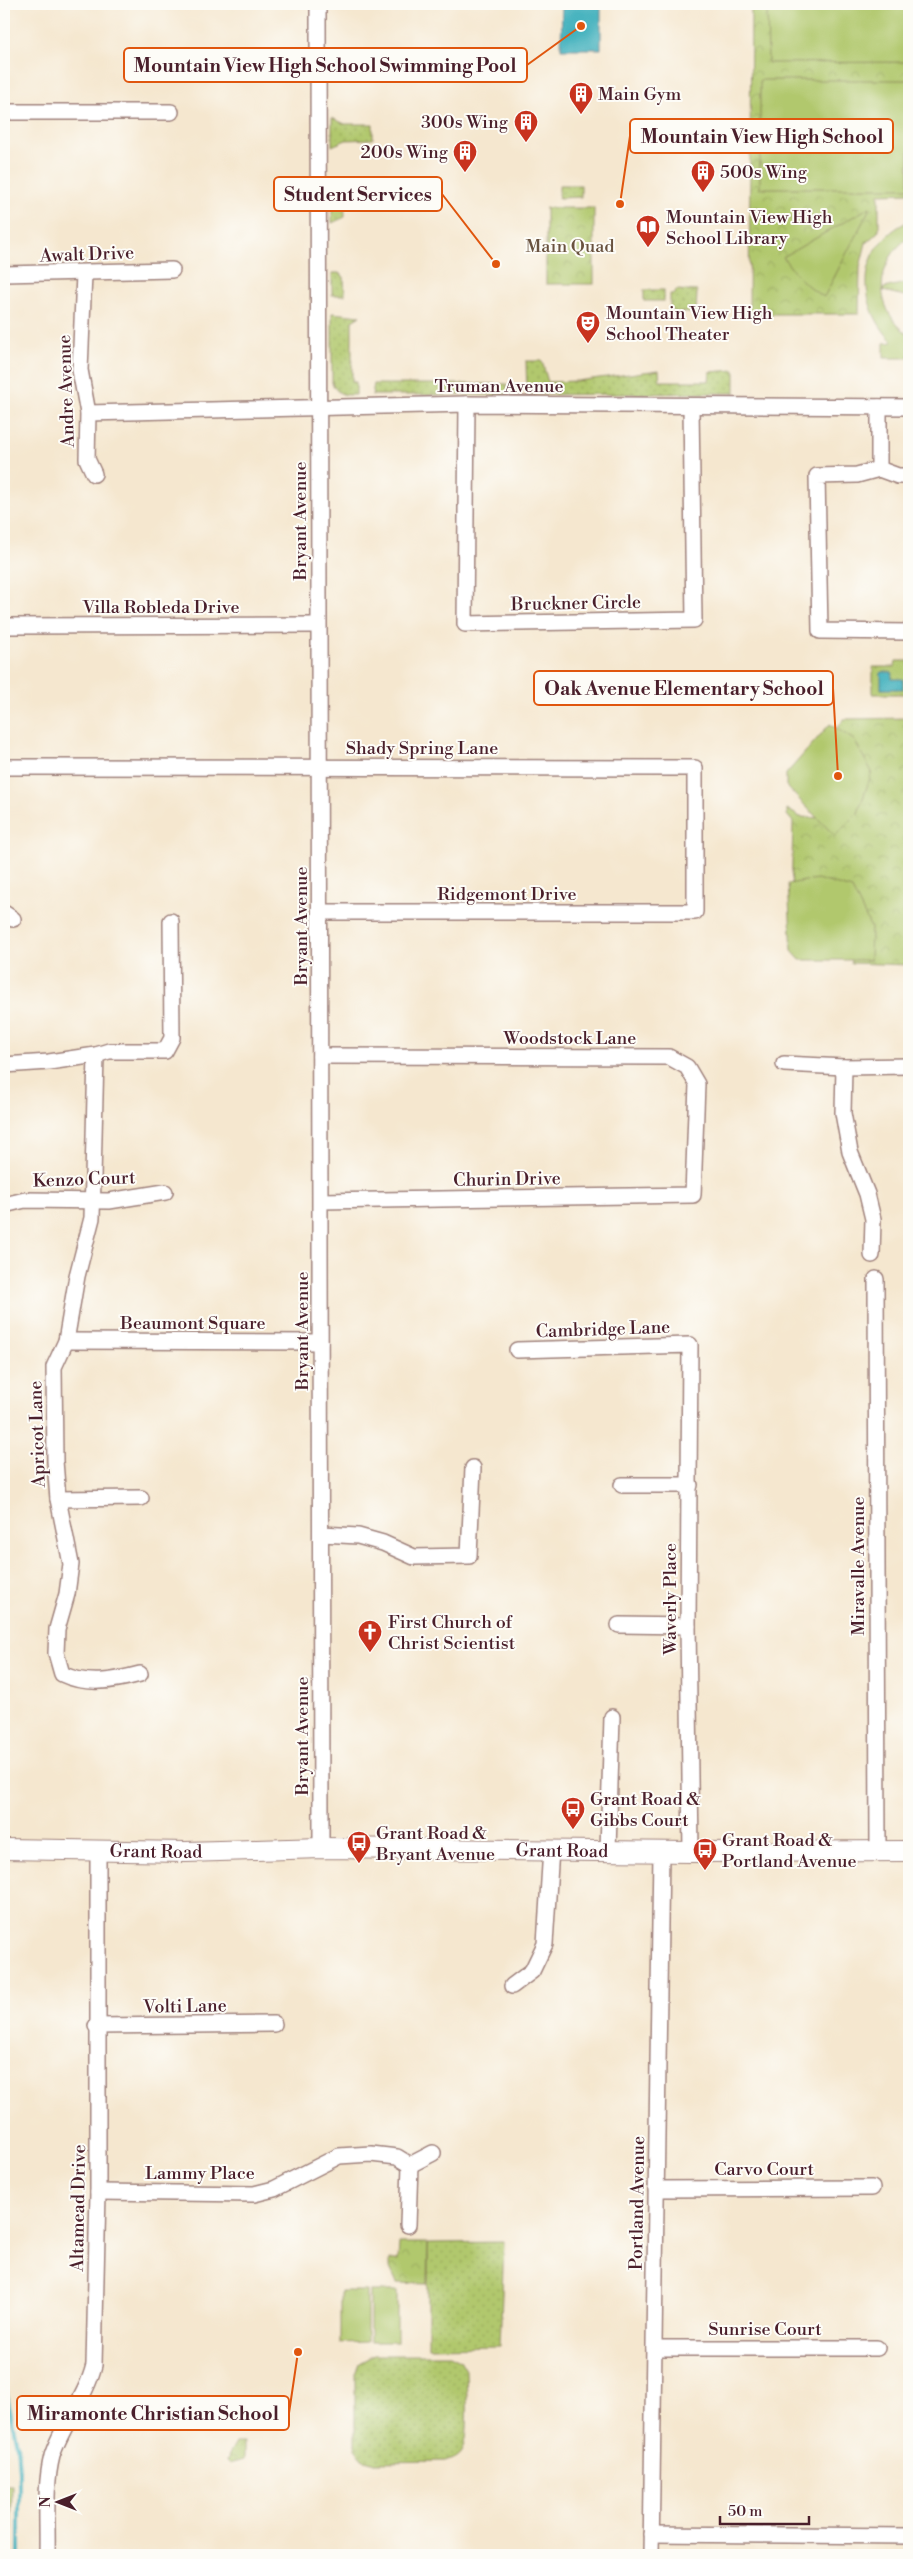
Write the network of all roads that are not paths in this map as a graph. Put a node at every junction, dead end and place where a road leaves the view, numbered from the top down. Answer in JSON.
{"nodes":[{"id":1,"x":318,"y":4,"type":"edge"},
{"id":2,"x":4,"y":112,"type":"edge"},
{"id":3,"x":171,"y":112,"type":"dead end"},
{"id":4,"x":172,"y":270,"type":"dead end"},
{"id":5,"x":4,"y":274,"type":"edge"},
{"id":6,"x":84,"y":274,"type":"junction"},
{"id":7,"x":467,"y":404,"type":"junction"},
{"id":8,"x":320,"y":407,"type":"junction"},
{"id":9,"x":691,"y":407,"type":"junction"},
{"id":10,"x":879,"y":407,"type":"junction"},
{"id":11,"x":909,"y":407,"type":"edge"},
{"id":12,"x":88,"y":414,"type":"junction"},
{"id":13,"x":879,"y":469,"type":"junction"},
{"id":14,"x":94,"y":474,"type":"dead end"},
{"id":15,"x":909,"y":476,"type":"edge"},
{"id":16,"x":318,"y":625,"type":"junction"},
{"id":17,"x":4,"y":626,"type":"edge"},
{"id":18,"x":909,"y":632,"type":"edge"},
{"id":19,"x":4,"y":767,"type":"edge"},
{"id":20,"x":320,"y":768,"type":"junction"},
{"id":21,"x":320,"y":912,"type":"junction"},
{"id":22,"x":695,"y":912,"type":"joint"},
{"id":23,"x":171,"y":922,"type":"dead end"},
{"id":24,"x":96,"y":1055,"type":"junction"},
{"id":25,"x":320,"y":1056,"type":"junction"},
{"id":26,"x":784,"y":1064,"type":"dead end"},
{"id":27,"x":4,"y":1065,"type":"edge"},
{"id":28,"x":909,"y":1066,"type":"edge"},
{"id":29,"x":844,"y":1067,"type":"junction"},
{"id":30,"x":165,"y":1192,"type":"dead end"},
{"id":31,"x":693,"y":1195,"type":"joint"},
{"id":32,"x":94,"y":1201,"type":"junction"},
{"id":33,"x":321,"y":1201,"type":"junction"},
{"id":34,"x":4,"y":1205,"type":"edge"},
{"id":35,"x":872,"y":1255,"type":"dead end"},
{"id":36,"x":876,"y":1279,"type":"dead end"},
{"id":37,"x":66,"y":1341,"type":"junction"},
{"id":38,"x":320,"y":1342,"type":"junction"},
{"id":39,"x":690,"y":1345,"type":"joint"},
{"id":40,"x":517,"y":1350,"type":"dead end"},
{"id":41,"x":473,"y":1468,"type":"dead end"},
{"id":42,"x":690,"y":1485,"type":"junction"},
{"id":43,"x":622,"y":1486,"type":"dead end"},
{"id":44,"x":140,"y":1498,"type":"dead end"},
{"id":45,"x":58,"y":1499,"type":"junction"},
{"id":46,"x":322,"y":1534,"type":"junction"},
{"id":47,"x":619,"y":1625,"type":"dead end"},
{"id":48,"x":688,"y":1626,"type":"junction"},
{"id":49,"x":140,"y":1674,"type":"dead end"},
{"id":50,"x":612,"y":1717,"type":"dead end"},
{"id":51,"x":321,"y":1848,"type":"junction"},
{"id":52,"x":4,"y":1849,"type":"edge"},
{"id":53,"x":551,"y":1849,"type":"junction"},
{"id":54,"x":608,"y":1850,"type":"junction"},
{"id":55,"x":98,"y":1851,"type":"junction"},
{"id":56,"x":661,"y":1852,"type":"junction"},
{"id":57,"x":691,"y":1852,"type":"junction"},
{"id":58,"x":878,"y":1852,"type":"junction"},
{"id":59,"x":909,"y":1852,"type":"edge"},
{"id":60,"x":512,"y":1986,"type":"dead end"},
{"id":61,"x":274,"y":2024,"type":"dead end"},
{"id":62,"x":96,"y":2026,"type":"junction"},
{"id":63,"x":433,"y":2153,"type":"dead end"},
{"id":64,"x":410,"y":2165,"type":"junction"},
{"id":65,"x":872,"y":2188,"type":"dead end"},
{"id":66,"x":656,"y":2189,"type":"junction"},
{"id":67,"x":98,"y":2192,"type":"junction"},
{"id":68,"x":408,"y":2225,"type":"dead end"},
{"id":69,"x":654,"y":2348,"type":"junction"},
{"id":70,"x":877,"y":2348,"type":"dead end"},
{"id":71,"x":651,"y":2534,"type":"junction"},
{"id":72,"x":909,"y":2536,"type":"edge"},
{"id":73,"x":47,"y":2555,"type":"edge"},
{"id":74,"x":651,"y":2555,"type":"edge"}],
"edges":[{"from":1,"to":8,"type":"street","name":"Bryant Avenue"},
{"from":2,"to":3,"type":"street"},
{"from":4,"to":6,"type":"street","name":"Awalt Drive"},
{"from":5,"to":6,"type":"street","name":"Awalt Drive"},
{"from":6,"to":12,"type":"street","name":"Andre Avenue"},
{"from":7,"to":8,"type":"street","name":"Truman Avenue"},
{"from":7,"to":9,"type":"street","name":"Truman Avenue"},
{"from":7,"to":9,"type":"street","name":"Bruckner Circle"},
{"from":8,"to":12,"type":"street","name":"Truman Avenue"},
{"from":8,"to":16,"type":"street","name":"Bryant Avenue"},
{"from":9,"to":10,"type":"street","name":"Truman Avenue"},
{"from":10,"to":11,"type":"street","name":"Truman Avenue"},
{"from":10,"to":13,"type":"street"},
{"from":12,"to":14,"type":"street","name":"Andre Avenue"},
{"from":13,"to":15,"type":"street"},
{"from":13,"to":18,"type":"street"},
{"from":16,"to":17,"type":"street","name":"Villa Robleda Drive"},
{"from":16,"to":20,"type":"street","name":"Bryant Avenue"},
{"from":19,"to":20,"type":"street","name":"Shady Spring Lane"},
{"from":20,"to":21,"type":"street","name":"Bryant Avenue"},
{"from":20,"to":22,"type":"street","name":"Shady Spring Lane"},
{"from":21,"to":22,"type":"street","name":"Ridgemont Drive"},
{"from":21,"to":25,"type":"street","name":"Bryant Avenue"},
{"from":23,"to":24,"type":"street"},
{"from":24,"to":27,"type":"street"},
{"from":24,"to":32,"type":"street","name":"Apricot Lane"},
{"from":25,"to":31,"type":"street","name":"Woodstock Lane"},
{"from":25,"to":33,"type":"street","name":"Bryant Avenue"},
{"from":26,"to":29,"type":"street"},
{"from":28,"to":29,"type":"street"},
{"from":29,"to":35,"type":"street"},
{"from":30,"to":32,"type":"street","name":"Kenzo Court"},
{"from":31,"to":33,"type":"street","name":"Churin Drive"},
{"from":32,"to":34,"type":"street","name":"Kenzo Court"},
{"from":32,"to":37,"type":"street","name":"Apricot Lane"},
{"from":33,"to":38,"type":"street","name":"Bryant Avenue"},
{"from":36,"to":58,"type":"street","name":"Miravalle Avenue"},
{"from":37,"to":38,"type":"street","name":"Beaumont Square"},
{"from":37,"to":45,"type":"street","name":"Apricot Lane"},
{"from":38,"to":46,"type":"street","name":"Bryant Avenue"},
{"from":39,"to":40,"type":"street","name":"Cambridge Lane"},
{"from":39,"to":42,"type":"street","name":"Waverly Place"},
{"from":41,"to":46,"type":"street"},
{"from":42,"to":43,"type":"street"},
{"from":42,"to":48,"type":"street","name":"Waverly Place"},
{"from":44,"to":45,"type":"street"},
{"from":45,"to":49,"type":"street","name":"Apricot Lane"},
{"from":46,"to":51,"type":"street","name":"Bryant Avenue"},
{"from":47,"to":48,"type":"street"},
{"from":48,"to":57,"type":"street","name":"Waverly Place"},
{"from":50,"to":54,"type":"street"},
{"from":51,"to":53,"type":"main road","name":"Grant Road"},
{"from":51,"to":55,"type":"main road","name":"Grant Road"},
{"from":52,"to":55,"type":"main road","name":"Grant Road"},
{"from":53,"to":54,"type":"main road","name":"Grant Road"},
{"from":53,"to":60,"type":"street"},
{"from":54,"to":56,"type":"main road","name":"Grant Road"},
{"from":55,"to":62,"type":"street","name":"Altamead Drive"},
{"from":56,"to":57,"type":"main road","name":"Grant Road"},
{"from":56,"to":66,"type":"street","name":"Portland Avenue"},
{"from":57,"to":58,"type":"main road","name":"Grant Road"},
{"from":58,"to":59,"type":"main road","name":"Grant Road"},
{"from":61,"to":62,"type":"street","name":"Volti Lane"},
{"from":62,"to":67,"type":"street","name":"Altamead Drive"},
{"from":63,"to":64,"type":"street"},
{"from":64,"to":67,"type":"street","name":"Lammy Place"},
{"from":64,"to":68,"type":"street"},
{"from":65,"to":66,"type":"street","name":"Carvo Court"},
{"from":66,"to":69,"type":"street","name":"Portland Avenue"},
{"from":67,"to":73,"type":"street","name":"Altamead Drive"},
{"from":69,"to":70,"type":"street","name":"Sunrise Court"},
{"from":69,"to":71,"type":"street","name":"Portland Avenue"},
{"from":71,"to":72,"type":"street"},
{"from":71,"to":74,"type":"street","name":"Portland Avenue"}]}
